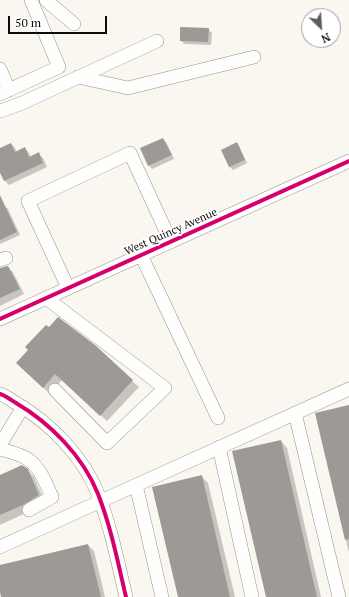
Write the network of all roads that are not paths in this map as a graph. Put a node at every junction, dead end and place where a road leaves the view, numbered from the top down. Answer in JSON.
{"nodes":[{"id":1,"x":31,"y":0,"type":"edge"},
{"id":2,"x":46,"y":0,"type":"edge"},
{"id":3,"x":74,"y":24,"type":"dead end"},
{"id":4,"x":157,"y":41,"type":"dead end"},
{"id":5,"x":254,"y":57,"type":"dead end"},
{"id":6,"x":0,"y":69,"type":"edge"},
{"id":7,"x":78,"y":77,"type":"junction"},
{"id":8,"x":5,"y":92,"type":"edge"},
{"id":9,"x":0,"y":110,"type":"edge"},
{"id":10,"x":347,"y":165,"type":"edge"},
{"id":11,"x":171,"y":242,"type":"junction"},
{"id":12,"x":141,"y":255,"type":"junction"},
{"id":13,"x":68,"y":288,"type":"junction"},
{"id":14,"x":46,"y":298,"type":"junction"},
{"id":15,"x":0,"y":319,"type":"edge"},
{"id":16,"x":349,"y":389,"type":"edge"},
{"id":17,"x":55,"y":390,"type":"dead end"},
{"id":18,"x":0,"y":394,"type":"edge"},
{"id":19,"x":23,"y":407,"type":"junction"},
{"id":20,"x":295,"y":413,"type":"junction"},
{"id":21,"x":218,"y":418,"type":"dead end"},
{"id":22,"x":0,"y":445,"type":"edge"},
{"id":23,"x":219,"y":447,"type":"junction"},
{"id":24,"x":0,"y":449,"type":"edge"},
{"id":25,"x":136,"y":485,"type":"junction"},
{"id":26,"x":100,"y":501,"type":"junction"},
{"id":27,"x":28,"y":510,"type":"dead end"},
{"id":28,"x":0,"y":547,"type":"edge"},
{"id":29,"x":126,"y":597,"type":"edge"},
{"id":30,"x":162,"y":597,"type":"edge"},
{"id":31,"x":252,"y":597,"type":"edge"},
{"id":32,"x":339,"y":597,"type":"edge"}],
"edges":[{"from":1,"to":8,"type":"street"},
{"from":2,"to":3,"type":"street"},
{"from":4,"to":7,"type":"street"},
{"from":5,"to":7,"type":"street"},
{"from":6,"to":8,"type":"street"},
{"from":7,"to":9,"type":"street"},
{"from":10,"to":11,"type":"street","name":"West Quincy Avenue"},
{"from":11,"to":12,"type":"street","name":"West Quincy Avenue"},
{"from":11,"to":13,"type":"street"},
{"from":12,"to":13,"type":"street","name":"West Quincy Avenue"},
{"from":12,"to":21,"type":"street"},
{"from":13,"to":14,"type":"street","name":"West Quincy Avenue"},
{"from":14,"to":15,"type":"street","name":"West Quincy Avenue"},
{"from":14,"to":17,"type":"street"},
{"from":16,"to":20,"type":"street"},
{"from":18,"to":19,"type":"street"},
{"from":19,"to":22,"type":"street"},
{"from":19,"to":26,"type":"street"},
{"from":20,"to":23,"type":"street"},
{"from":20,"to":32,"type":"street"},
{"from":23,"to":25,"type":"street"},
{"from":23,"to":31,"type":"street"},
{"from":24,"to":27,"type":"street"},
{"from":25,"to":26,"type":"street"},
{"from":25,"to":30,"type":"street"},
{"from":26,"to":28,"type":"street"},
{"from":26,"to":29,"type":"street"}]}
